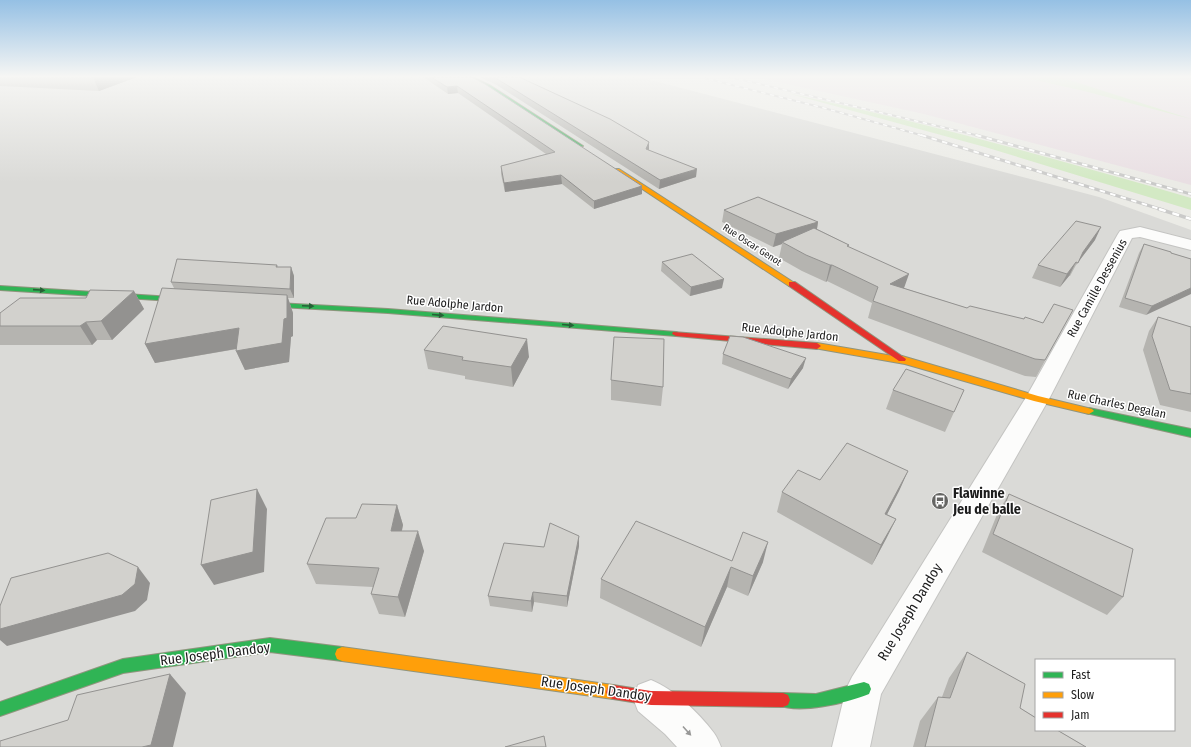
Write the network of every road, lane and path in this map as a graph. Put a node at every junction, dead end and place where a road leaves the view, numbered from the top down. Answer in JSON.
{"nodes":[{"id":1,"x":528,"y":112,"type":"edge"},
{"id":2,"x":590,"y":152,"type":"edge"},
{"id":3,"x":610,"y":165,"type":"edge"},
{"id":4,"x":1191,"y":245,"type":"edge"},
{"id":5,"x":0,"y":288,"type":"edge"},
{"id":6,"x":201,"y":300,"type":"edge"},
{"id":7,"x":255,"y":303,"type":"edge"},
{"id":8,"x":906,"y":361,"type":"junction"},
{"id":9,"x":1037,"y":399,"type":"junction"},
{"id":10,"x":1191,"y":433,"type":"edge"},
{"id":11,"x":864,"y":689,"type":"junction"},
{"id":12,"x":651,"y":698,"type":"junction"},
{"id":13,"x":0,"y":709,"type":"edge"},
{"id":14,"x":702,"y":747,"type":"edge"},
{"id":15,"x":851,"y":747,"type":"edge"}],
"edges":[{"from":1,"to":2,"type":"street"},
{"from":3,"to":8,"type":"street","name":"Rue Oscar Genot"},
{"from":4,"to":9,"type":"street","name":"Rue Camille Dessenius"},
{"from":5,"to":6,"type":"street","one_way":true},
{"from":7,"to":8,"type":"street","name":"Rue Adolphe Jardon","one_way":true},
{"from":8,"to":9,"type":"street","name":"Rue Oscar Genot"},
{"from":9,"to":10,"type":"street","name":"Rue Charles Degalan"},
{"from":9,"to":11,"type":"street","name":"Rue Joseph Dandoy"},
{"from":11,"to":12,"type":"street","name":"Rue Joseph Dandoy"},
{"from":11,"to":15,"type":"street"},
{"from":12,"to":13,"type":"street","name":"Rue Joseph Dandoy"},
{"from":12,"to":14,"type":"street","one_way":true}]}
